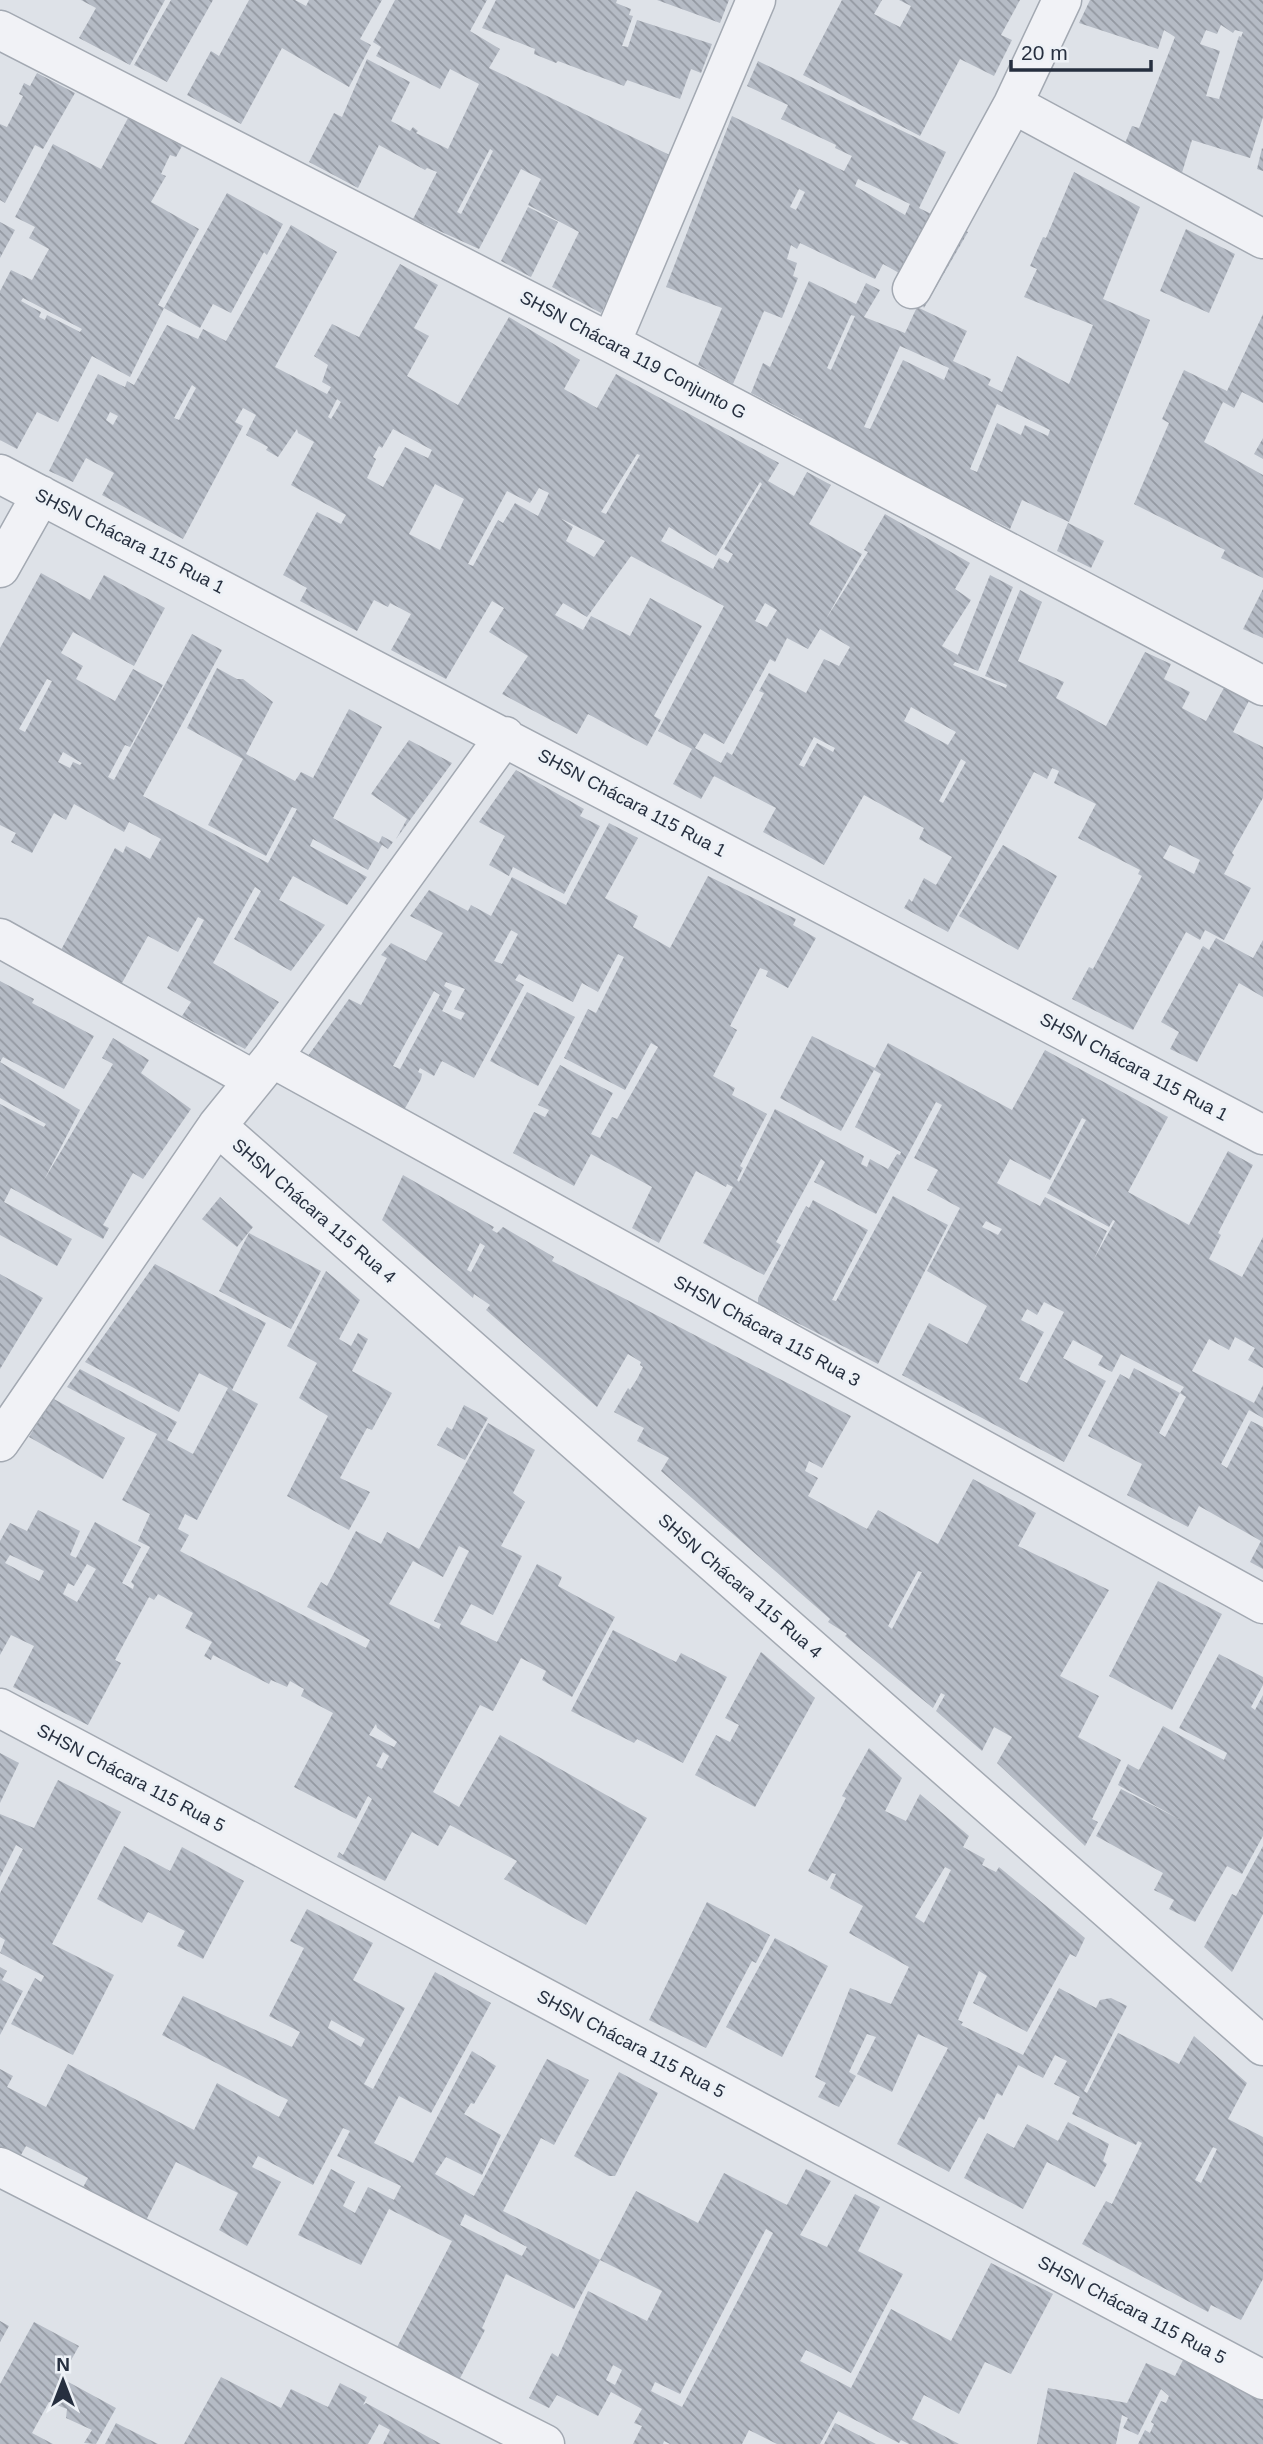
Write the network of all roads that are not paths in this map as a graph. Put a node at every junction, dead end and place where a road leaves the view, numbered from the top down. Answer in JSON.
{"nodes":[{"id":1,"x":756,"y":0,"type":"edge"},
{"id":2,"x":1062,"y":0,"type":"edge"},
{"id":3,"x":0,"y":30,"type":"edge"},
{"id":4,"x":1013,"y":104,"type":"junction"},
{"id":5,"x":1263,"y":239,"type":"edge"},
{"id":6,"x":912,"y":289,"type":"dead end"},
{"id":7,"x":611,"y":343,"type":"junction"},
{"id":8,"x":0,"y":474,"type":"edge"},
{"id":9,"x":41,"y":495,"type":"junction"},
{"id":10,"x":0,"y":568,"type":"edge"},
{"id":11,"x":1263,"y":686,"type":"edge"},
{"id":12,"x":505,"y":736,"type":"junction"},
{"id":13,"x":0,"y":937,"type":"edge"},
{"id":14,"x":263,"y":1069,"type":"junction"},
{"id":15,"x":217,"y":1126,"type":"junction"},
{"id":16,"x":1263,"y":1135,"type":"edge"},
{"id":17,"x":5,"y":1424,"type":"edge"},
{"id":18,"x":1263,"y":1604,"type":"edge"},
{"id":19,"x":0,"y":1708,"type":"edge"},
{"id":20,"x":1263,"y":2046,"type":"edge"},
{"id":21,"x":0,"y":2167,"type":"edge"},
{"id":22,"x":1263,"y":2380,"type":"edge"},
{"id":23,"x":545,"y":2444,"type":"edge"}],
"edges":[{"from":1,"to":7,"type":"street"},
{"from":2,"to":4,"type":"street"},
{"from":3,"to":7,"type":"street","name":"SHSN Chácara 119 Conjunto G"},
{"from":4,"to":5,"type":"street"},
{"from":4,"to":6,"type":"street"},
{"from":7,"to":11,"type":"street","name":"SHSN Chácara 119 Conjunto G"},
{"from":8,"to":9,"type":"street","name":"SHSN Chácara 115 Rua 1"},
{"from":9,"to":10,"type":"street"},
{"from":9,"to":12,"type":"street","name":"SHSN Chácara 115 Rua 1"},
{"from":12,"to":14,"type":"street"},
{"from":12,"to":16,"type":"street","name":"SHSN Chácara 115 Rua 1"},
{"from":13,"to":14,"type":"street","name":"SHSN Chácara 115 Rua 3"},
{"from":14,"to":15,"type":"street"},
{"from":14,"to":18,"type":"street","name":"SHSN Chácara 115 Rua 3"},
{"from":15,"to":17,"type":"street"},
{"from":15,"to":20,"type":"street","name":"SHSN Chácara 115 Rua 4"},
{"from":19,"to":22,"type":"street","name":"SHSN Chácara 115 Rua 5"},
{"from":21,"to":23,"type":"street"}]}
